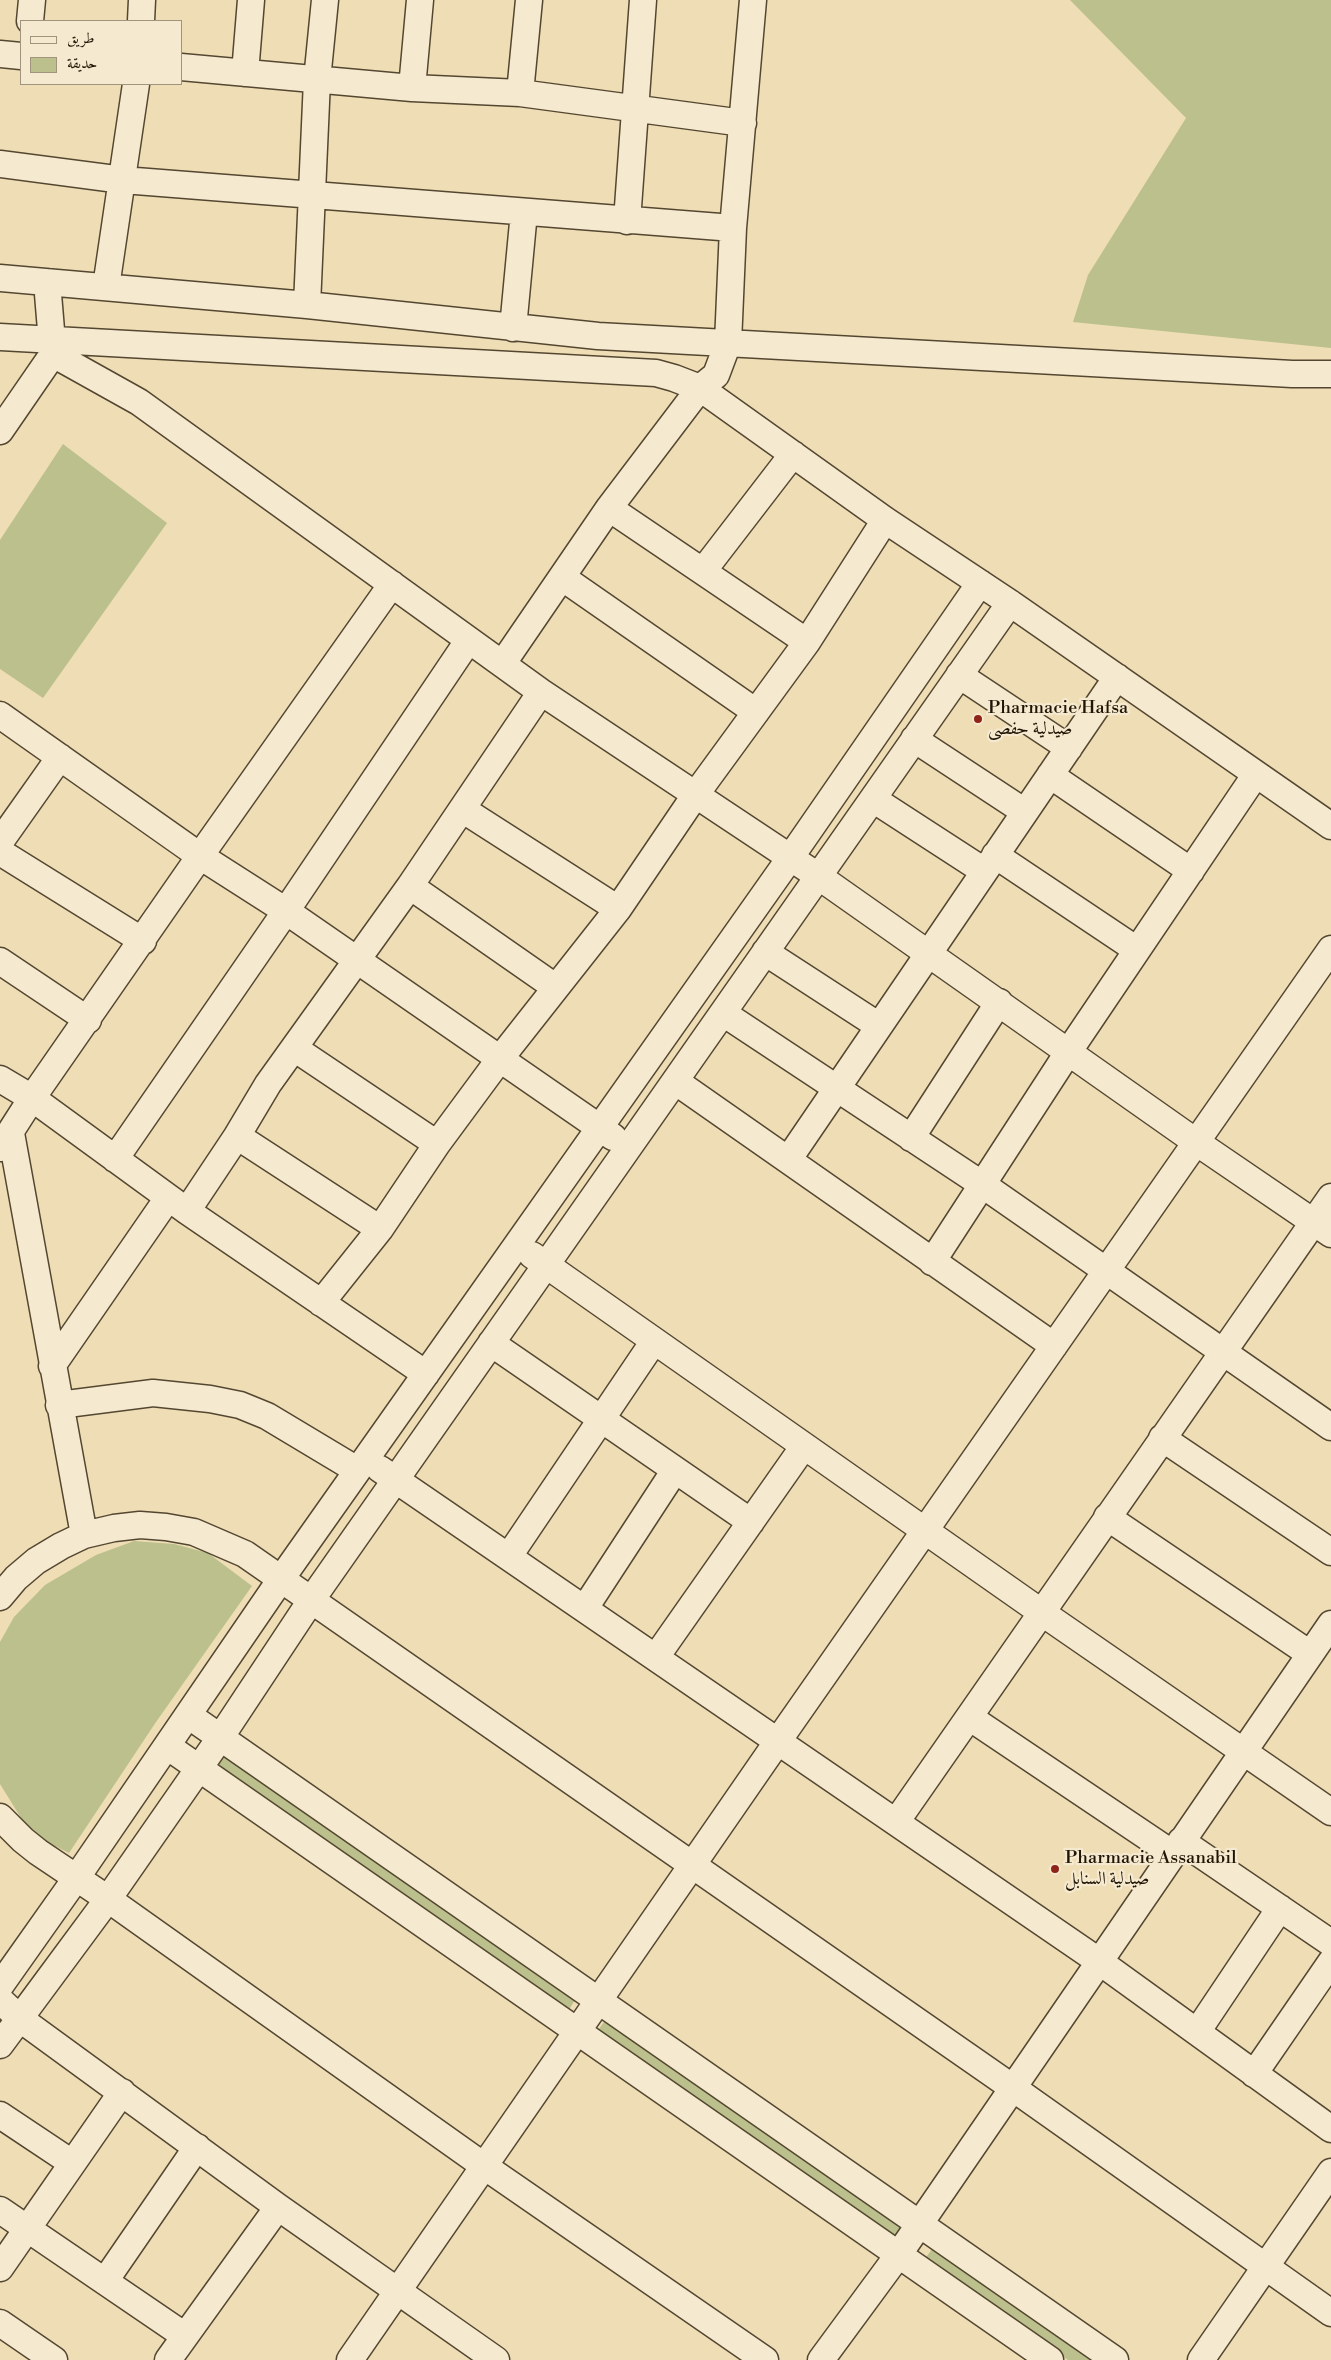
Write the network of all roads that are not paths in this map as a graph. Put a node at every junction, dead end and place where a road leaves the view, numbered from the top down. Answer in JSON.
{"nodes":[{"id":1,"x":32,"y":0,"type":"edge"},
{"id":2,"x":142,"y":0,"type":"edge"},
{"id":3,"x":251,"y":0,"type":"edge"},
{"id":4,"x":325,"y":0,"type":"edge"},
{"id":5,"x":420,"y":0,"type":"edge"},
{"id":6,"x":529,"y":0,"type":"edge"},
{"id":7,"x":643,"y":0,"type":"edge"},
{"id":8,"x":753,"y":0,"type":"edge"},
{"id":9,"x":30,"y":20,"type":"edge"},
{"id":10,"x":141,"y":20,"type":"edge"},
{"id":11,"x":0,"y":54,"type":"edge"},
{"id":12,"x":20,"y":56,"type":"edge"},
{"id":13,"x":182,"y":67,"type":"edge"},
{"id":14,"x":245,"y":73,"type":"junction"},
{"id":15,"x":317,"y":80,"type":"junction"},
{"id":16,"x":136,"y":85,"type":"edge"},
{"id":17,"x":412,"y":88,"type":"junction"},
{"id":18,"x":520,"y":93,"type":"junction"},
{"id":19,"x":635,"y":108,"type":"junction"},
{"id":20,"x":743,"y":123,"type":"junction"},
{"id":21,"x":0,"y":164,"type":"edge"},
{"id":22,"x":123,"y":180,"type":"junction"},
{"id":23,"x":312,"y":194,"type":"junction"},
{"id":24,"x":524,"y":212,"type":"junction"},
{"id":25,"x":627,"y":221,"type":"junction"},
{"id":26,"x":733,"y":228,"type":"junction"},
{"id":27,"x":0,"y":278,"type":"edge"},
{"id":28,"x":47,"y":282,"type":"junction"},
{"id":29,"x":106,"y":287,"type":"junction"},
{"id":30,"x":306,"y":305,"type":"junction"},
{"id":31,"x":513,"y":328,"type":"junction"},
{"id":32,"x":0,"y":337,"type":"edge"},
{"id":33,"x":728,"y":343,"type":"junction"},
{"id":34,"x":52,"y":347,"type":"junction"},
{"id":35,"x":1331,"y":374,"type":"edge"},
{"id":36,"x":700,"y":388,"type":"junction"},
{"id":37,"x":0,"y":431,"type":"edge"},
{"id":38,"x":793,"y":454,"type":"junction"},
{"id":39,"x":609,"y":508,"type":"junction"},
{"id":40,"x":885,"y":520,"type":"junction"},
{"id":41,"x":703,"y":571,"type":"junction"},
{"id":42,"x":563,"y":578,"type":"junction"},
{"id":43,"x":980,"y":583,"type":"junction"},
{"id":44,"x":392,"y":584,"type":"junction"},
{"id":45,"x":1010,"y":603,"type":"junction"},
{"id":46,"x":468,"y":640,"type":"junction"},
{"id":47,"x":807,"y":642,"type":"junction"},
{"id":48,"x":503,"y":663,"type":"junction"},
{"id":49,"x":959,"y":675,"type":"junction"},
{"id":50,"x":1117,"y":677,"type":"junction"},
{"id":51,"x":541,"y":692,"type":"junction"},
{"id":52,"x":756,"y":712,"type":"junction"},
{"id":53,"x":0,"y":715,"type":"edge"},
{"id":54,"x":914,"y":739,"type":"junction"},
{"id":55,"x":1068,"y":748,"type":"junction"},
{"id":56,"x":60,"y":757,"type":"junction"},
{"id":57,"x":1256,"y":774,"type":"junction"},
{"id":58,"x":1050,"y":775,"type":"junction"},
{"id":59,"x":696,"y":794,"type":"junction"},
{"id":60,"x":873,"y":799,"type":"junction"},
{"id":61,"x":462,"y":809,"type":"junction"},
{"id":62,"x":1025,"y":812,"type":"junction"},
{"id":63,"x":1331,"y":826,"type":"edge"},
{"id":64,"x":0,"y":842,"type":"edge"},
{"id":65,"x":0,"y":852,"type":"edge"},
{"id":66,"x":200,"y":856,"type":"junction"},
{"id":67,"x":790,"y":858,"type":"junction"},
{"id":68,"x":990,"y":864,"type":"junction"},
{"id":69,"x":1191,"y":870,"type":"junction"},
{"id":70,"x":818,"y":876,"type":"junction"},
{"id":71,"x":410,"y":886,"type":"junction"},
{"id":72,"x":618,"y":909,"type":"junction"},
{"id":73,"x":286,"y":911,"type":"junction"},
{"id":74,"x":143,"y":941,"type":"junction"},
{"id":75,"x":1331,"y":949,"type":"edge"},
{"id":76,"x":1137,"y":950,"type":"junction"},
{"id":77,"x":765,"y":952,"type":"junction"},
{"id":78,"x":929,"y":953,"type":"junction"},
{"id":79,"x":357,"y":960,"type":"junction"},
{"id":80,"x":0,"y":961,"type":"edge"},
{"id":81,"x":555,"y":987,"type":"junction"},
{"id":82,"x":999,"y":1002,"type":"junction"},
{"id":83,"x":723,"y":1013,"type":"junction"},
{"id":84,"x":88,"y":1020,"type":"junction"},
{"id":85,"x":879,"y":1026,"type":"junction"},
{"id":86,"x":294,"y":1048,"type":"junction"},
{"id":87,"x":1069,"y":1051,"type":"junction"},
{"id":88,"x":499,"y":1060,"type":"junction"},
{"id":89,"x":0,"y":1079,"type":"edge"},
{"id":90,"x":675,"y":1081,"type":"junction"},
{"id":91,"x":836,"y":1088,"type":"junction"},
{"id":92,"x":32,"y":1098,"type":"junction"},
{"id":93,"x":599,"y":1128,"type":"junction"},
{"id":94,"x":237,"y":1136,"type":"junction"},
{"id":95,"x":911,"y":1138,"type":"junction"},
{"id":96,"x":5,"y":1141,"type":"edge"},
{"id":97,"x":1196,"y":1142,"type":"junction"},
{"id":98,"x":437,"y":1144,"type":"junction"},
{"id":99,"x":628,"y":1148,"type":"junction"},
{"id":100,"x":115,"y":1159,"type":"junction"},
{"id":101,"x":788,"y":1160,"type":"junction"},
{"id":102,"x":983,"y":1185,"type":"junction"},
{"id":103,"x":1331,"y":1197,"type":"edge"},
{"id":104,"x":177,"y":1204,"type":"junction"},
{"id":105,"x":1322,"y":1228,"type":"edge"},
{"id":106,"x":380,"y":1229,"type":"junction"},
{"id":107,"x":517,"y":1245,"type":"junction"},
{"id":108,"x":932,"y":1262,"type":"junction"},
{"id":109,"x":546,"y":1266,"type":"junction"},
{"id":110,"x":1106,"y":1270,"type":"junction"},
{"id":111,"x":321,"y":1303,"type":"junction"},
{"id":112,"x":654,"y":1341,"type":"junction"},
{"id":113,"x":491,"y":1343,"type":"junction"},
{"id":114,"x":1054,"y":1346,"type":"junction"},
{"id":115,"x":1223,"y":1351,"type":"junction"},
{"id":116,"x":52,"y":1366,"type":"junction"},
{"id":117,"x":426,"y":1374,"type":"junction"},
{"id":118,"x":59,"y":1405,"type":"junction"},
{"id":119,"x":1328,"y":1419,"type":"edge"},
{"id":120,"x":601,"y":1420,"type":"junction"},
{"id":121,"x":1162,"y":1438,"type":"junction"},
{"id":122,"x":804,"y":1446,"type":"junction"},
{"id":123,"x":361,"y":1465,"type":"junction"},
{"id":124,"x":675,"y":1470,"type":"junction"},
{"id":125,"x":396,"y":1480,"type":"junction"},
{"id":126,"x":1107,"y":1517,"type":"junction"},
{"id":127,"x":750,"y":1522,"type":"junction"},
{"id":128,"x":924,"y":1530,"type":"junction"},
{"id":129,"x":84,"y":1535,"type":"junction"},
{"id":130,"x":1331,"y":1552,"type":"edge"},
{"id":131,"x":509,"y":1556,"type":"junction"},
{"id":132,"x":281,"y":1579,"type":"junction"},
{"id":133,"x":0,"y":1597,"type":"edge"},
{"id":134,"x":312,"y":1599,"type":"junction"},
{"id":135,"x":584,"y":1608,"type":"junction"},
{"id":136,"x":1041,"y":1612,"type":"junction"},
{"id":137,"x":1331,"y":1624,"type":"edge"},
{"id":138,"x":1310,"y":1654,"type":"junction"},
{"id":139,"x":656,"y":1657,"type":"junction"},
{"id":140,"x":188,"y":1715,"type":"junction"},
{"id":141,"x":969,"y":1717,"type":"junction"},
{"id":142,"x":220,"y":1738,"type":"junction"},
{"id":143,"x":778,"y":1741,"type":"junction"},
{"id":144,"x":167,"y":1746,"type":"junction"},
{"id":145,"x":1243,"y":1750,"type":"junction"},
{"id":146,"x":199,"y":1769,"type":"junction"},
{"id":147,"x":1331,"y":1812,"type":"edge"},
{"id":148,"x":0,"y":1817,"type":"edge"},
{"id":149,"x":896,"y":1822,"type":"junction"},
{"id":150,"x":1177,"y":1848,"type":"junction"},
{"id":151,"x":691,"y":1866,"type":"junction"},
{"id":152,"x":77,"y":1877,"type":"junction"},
{"id":153,"x":108,"y":1899,"type":"junction"},
{"id":154,"x":1280,"y":1908,"type":"junction"},
{"id":155,"x":1331,"y":1943,"type":"edge"},
{"id":156,"x":1100,"y":1962,"type":"junction"},
{"id":157,"x":1331,"y":1962,"type":"edge"},
{"id":158,"x":0,"y":1986,"type":"edge"},
{"id":159,"x":599,"y":1999,"type":"junction"},
{"id":160,"x":0,"y":2000,"type":"edge"},
{"id":161,"x":19,"y":2018,"type":"junction"},
{"id":162,"x":578,"y":2030,"type":"junction"},
{"id":163,"x":1197,"y":2032,"type":"junction"},
{"id":164,"x":0,"y":2045,"type":"edge"},
{"id":165,"x":1254,"y":2074,"type":"junction"},
{"id":166,"x":1013,"y":2088,"type":"junction"},
{"id":167,"x":122,"y":2092,"type":"junction"},
{"id":168,"x":0,"y":2115,"type":"edge"},
{"id":169,"x":1331,"y":2130,"type":"edge"},
{"id":170,"x":197,"y":2147,"type":"junction"},
{"id":171,"x":72,"y":2163,"type":"junction"},
{"id":172,"x":484,"y":2166,"type":"junction"},
{"id":173,"x":1331,"y":2172,"type":"edge"},
{"id":174,"x":278,"y":2207,"type":"junction"},
{"id":175,"x":0,"y":2210,"type":"edge"},
{"id":176,"x":919,"y":2224,"type":"junction"},
{"id":177,"x":28,"y":2228,"type":"junction"},
{"id":178,"x":899,"y":2254,"type":"junction"},
{"id":179,"x":1265,"y":2267,"type":"junction"},
{"id":180,"x":0,"y":2268,"type":"edge"},
{"id":181,"x":105,"y":2281,"type":"junction"},
{"id":182,"x":397,"y":2292,"type":"junction"},
{"id":183,"x":1331,"y":2313,"type":"edge"},
{"id":184,"x":0,"y":2323,"type":"edge"},
{"id":185,"x":185,"y":2336,"type":"junction"},
{"id":186,"x":54,"y":2360,"type":"edge"},
{"id":187,"x":168,"y":2360,"type":"edge"},
{"id":188,"x":350,"y":2360,"type":"edge"},
{"id":189,"x":496,"y":2360,"type":"edge"},
{"id":190,"x":765,"y":2360,"type":"edge"},
{"id":191,"x":821,"y":2360,"type":"edge"},
{"id":192,"x":1050,"y":2360,"type":"edge"},
{"id":193,"x":1115,"y":2360,"type":"edge"},
{"id":194,"x":1200,"y":2360,"type":"edge"}],
"edges":[{"from":1,"to":9,"type":"street"},
{"from":2,"to":10,"type":"street"},
{"from":3,"to":14,"type":"street"},
{"from":4,"to":15,"type":"street"},
{"from":5,"to":17,"type":"street"},
{"from":6,"to":18,"type":"street"},
{"from":7,"to":19,"type":"street"},
{"from":8,"to":20,"type":"street"},
{"from":11,"to":12,"type":"street"},
{"from":13,"to":14,"type":"street"},
{"from":14,"to":15,"type":"street"},
{"from":15,"to":17,"type":"street"},
{"from":15,"to":23,"type":"street"},
{"from":16,"to":22,"type":"street"},
{"from":17,"to":18,"type":"street"},
{"from":18,"to":19,"type":"street"},
{"from":19,"to":20,"type":"street"},
{"from":19,"to":25,"type":"street"},
{"from":20,"to":26,"type":"street"},
{"from":21,"to":22,"type":"street"},
{"from":22,"to":23,"type":"street"},
{"from":22,"to":29,"type":"street"},
{"from":23,"to":24,"type":"street"},
{"from":23,"to":30,"type":"street"},
{"from":24,"to":25,"type":"street"},
{"from":24,"to":31,"type":"street"},
{"from":25,"to":26,"type":"street"},
{"from":26,"to":33,"type":"street"},
{"from":27,"to":28,"type":"street"},
{"from":28,"to":29,"type":"street"},
{"from":28,"to":34,"type":"street"},
{"from":29,"to":30,"type":"street"},
{"from":30,"to":31,"type":"street"},
{"from":31,"to":33,"type":"street"},
{"from":32,"to":34,"type":"street"},
{"from":33,"to":35,"type":"street"},
{"from":33,"to":36,"type":"street"},
{"from":34,"to":36,"type":"street"},
{"from":34,"to":37,"type":"street"},
{"from":34,"to":44,"type":"street"},
{"from":36,"to":38,"type":"street"},
{"from":36,"to":39,"type":"street"},
{"from":38,"to":40,"type":"street"},
{"from":38,"to":41,"type":"street"},
{"from":39,"to":41,"type":"street"},
{"from":39,"to":42,"type":"street"},
{"from":40,"to":43,"type":"street"},
{"from":40,"to":47,"type":"street"},
{"from":41,"to":47,"type":"street"},
{"from":42,"to":48,"type":"street"},
{"from":42,"to":52,"type":"street"},
{"from":43,"to":45,"type":"street"},
{"from":43,"to":67,"type":"street"},
{"from":44,"to":46,"type":"street"},
{"from":44,"to":66,"type":"street"},
{"from":45,"to":49,"type":"street"},
{"from":45,"to":50,"type":"street"},
{"from":46,"to":48,"type":"street"},
{"from":46,"to":73,"type":"street"},
{"from":47,"to":52,"type":"street"},
{"from":48,"to":51,"type":"street"},
{"from":49,"to":54,"type":"street"},
{"from":49,"to":55,"type":"street"},
{"from":50,"to":55,"type":"street"},
{"from":50,"to":57,"type":"street"},
{"from":51,"to":59,"type":"street"},
{"from":51,"to":61,"type":"street"},
{"from":52,"to":59,"type":"street"},
{"from":53,"to":56,"type":"street"},
{"from":54,"to":60,"type":"street"},
{"from":54,"to":62,"type":"street"},
{"from":55,"to":58,"type":"street"},
{"from":56,"to":64,"type":"street"},
{"from":56,"to":66,"type":"street"},
{"from":57,"to":63,"type":"street"},
{"from":57,"to":69,"type":"street"},
{"from":58,"to":62,"type":"street"},
{"from":58,"to":69,"type":"street"},
{"from":59,"to":67,"type":"street"},
{"from":59,"to":72,"type":"street"},
{"from":60,"to":68,"type":"street"},
{"from":60,"to":70,"type":"street"},
{"from":61,"to":71,"type":"street"},
{"from":61,"to":72,"type":"street"},
{"from":62,"to":68,"type":"street"},
{"from":65,"to":74,"type":"street"},
{"from":66,"to":73,"type":"street"},
{"from":66,"to":74,"type":"street"},
{"from":67,"to":70,"type":"street"},
{"from":67,"to":93,"type":"street"},
{"from":68,"to":76,"type":"street"},
{"from":68,"to":78,"type":"street"},
{"from":69,"to":76,"type":"street"},
{"from":70,"to":77,"type":"street"},
{"from":70,"to":78,"type":"street"},
{"from":71,"to":79,"type":"street"},
{"from":71,"to":81,"type":"street"},
{"from":72,"to":81,"type":"street"},
{"from":73,"to":79,"type":"street"},
{"from":73,"to":100,"type":"street"},
{"from":74,"to":84,"type":"street"},
{"from":75,"to":97,"type":"street"},
{"from":76,"to":87,"type":"street"},
{"from":77,"to":83,"type":"street"},
{"from":77,"to":85,"type":"street"},
{"from":78,"to":82,"type":"street"},
{"from":78,"to":85,"type":"street"},
{"from":79,"to":86,"type":"street"},
{"from":79,"to":88,"type":"street"},
{"from":80,"to":84,"type":"street"},
{"from":81,"to":88,"type":"street"},
{"from":82,"to":87,"type":"street"},
{"from":82,"to":95,"type":"street"},
{"from":83,"to":90,"type":"street"},
{"from":83,"to":91,"type":"street"},
{"from":84,"to":92,"type":"street"},
{"from":85,"to":91,"type":"street"},
{"from":86,"to":94,"type":"street"},
{"from":86,"to":98,"type":"street"},
{"from":87,"to":97,"type":"street"},
{"from":87,"to":102,"type":"street"},
{"from":88,"to":93,"type":"street"},
{"from":88,"to":98,"type":"street"},
{"from":89,"to":92,"type":"street"},
{"from":90,"to":99,"type":"street"},
{"from":90,"to":101,"type":"street"},
{"from":91,"to":95,"type":"street"},
{"from":91,"to":101,"type":"street"},
{"from":92,"to":96,"type":"street"},
{"from":92,"to":100,"type":"street"},
{"from":93,"to":99,"type":"street"},
{"from":93,"to":107,"type":"street"},
{"from":94,"to":104,"type":"street"},
{"from":94,"to":106,"type":"street"},
{"from":95,"to":102,"type":"street"},
{"from":96,"to":116,"type":"street"},
{"from":97,"to":105,"type":"street"},
{"from":97,"to":110,"type":"street"},
{"from":98,"to":106,"type":"street"},
{"from":99,"to":109,"type":"street"},
{"from":100,"to":104,"type":"street"},
{"from":101,"to":108,"type":"street"},
{"from":102,"to":108,"type":"street"},
{"from":102,"to":110,"type":"street"},
{"from":103,"to":105,"type":"street"},
{"from":104,"to":111,"type":"street"},
{"from":104,"to":116,"type":"street"},
{"from":105,"to":115,"type":"street"},
{"from":106,"to":111,"type":"street"},
{"from":107,"to":109,"type":"street"},
{"from":107,"to":117,"type":"street"},
{"from":108,"to":114,"type":"street"},
{"from":109,"to":112,"type":"street"},
{"from":109,"to":113,"type":"street"},
{"from":110,"to":114,"type":"street"},
{"from":110,"to":115,"type":"street"},
{"from":111,"to":117,"type":"street"},
{"from":112,"to":120,"type":"street"},
{"from":112,"to":122,"type":"street"},
{"from":113,"to":120,"type":"street"},
{"from":113,"to":125,"type":"street"},
{"from":114,"to":128,"type":"street"},
{"from":115,"to":119,"type":"street"},
{"from":115,"to":121,"type":"street"},
{"from":116,"to":118,"type":"street"},
{"from":117,"to":123,"type":"street"},
{"from":118,"to":123,"type":"street"},
{"from":118,"to":129,"type":"street"},
{"from":120,"to":124,"type":"street"},
{"from":120,"to":131,"type":"street"},
{"from":121,"to":126,"type":"street"},
{"from":121,"to":130,"type":"street"},
{"from":122,"to":127,"type":"street"},
{"from":122,"to":128,"type":"street"},
{"from":123,"to":125,"type":"street"},
{"from":123,"to":132,"type":"street"},
{"from":124,"to":127,"type":"street"},
{"from":124,"to":135,"type":"street"},
{"from":125,"to":131,"type":"street"},
{"from":125,"to":134,"type":"street"},
{"from":126,"to":136,"type":"street"},
{"from":126,"to":138,"type":"street"},
{"from":127,"to":139,"type":"street"},
{"from":128,"to":136,"type":"street"},
{"from":128,"to":143,"type":"street"},
{"from":129,"to":132,"type":"street"},
{"from":129,"to":133,"type":"street"},
{"from":131,"to":135,"type":"street"},
{"from":132,"to":134,"type":"street"},
{"from":132,"to":140,"type":"street"},
{"from":134,"to":142,"type":"street"},
{"from":134,"to":151,"type":"street"},
{"from":135,"to":139,"type":"street"},
{"from":136,"to":141,"type":"street"},
{"from":136,"to":145,"type":"street"},
{"from":137,"to":138,"type":"street"},
{"from":138,"to":145,"type":"street"},
{"from":139,"to":143,"type":"street"},
{"from":140,"to":142,"type":"street"},
{"from":140,"to":144,"type":"street"},
{"from":141,"to":149,"type":"street"},
{"from":141,"to":150,"type":"street"},
{"from":142,"to":146,"type":"street"},
{"from":142,"to":159,"type":"street"},
{"from":143,"to":149,"type":"street"},
{"from":143,"to":151,"type":"street"},
{"from":144,"to":146,"type":"street"},
{"from":144,"to":152,"type":"street"},
{"from":145,"to":147,"type":"street"},
{"from":145,"to":150,"type":"street"},
{"from":146,"to":153,"type":"street"},
{"from":146,"to":162,"type":"street"},
{"from":148,"to":152,"type":"street"},
{"from":149,"to":156,"type":"street"},
{"from":150,"to":154,"type":"street"},
{"from":150,"to":156,"type":"street"},
{"from":151,"to":159,"type":"street"},
{"from":151,"to":166,"type":"street"},
{"from":152,"to":153,"type":"street"},
{"from":152,"to":158,"type":"street"},
{"from":153,"to":161,"type":"street"},
{"from":153,"to":172,"type":"street"},
{"from":154,"to":155,"type":"street"},
{"from":154,"to":163,"type":"street"},
{"from":156,"to":163,"type":"street"},
{"from":156,"to":166,"type":"street"},
{"from":157,"to":165,"type":"street"},
{"from":159,"to":162,"type":"street"},
{"from":159,"to":176,"type":"street"},
{"from":160,"to":161,"type":"street"},
{"from":161,"to":164,"type":"street"},
{"from":161,"to":167,"type":"street"},
{"from":162,"to":172,"type":"street"},
{"from":162,"to":178,"type":"street"},
{"from":163,"to":165,"type":"street"},
{"from":165,"to":169,"type":"street"},
{"from":166,"to":176,"type":"street"},
{"from":166,"to":179,"type":"street"},
{"from":167,"to":170,"type":"street"},
{"from":167,"to":171,"type":"street"},
{"from":168,"to":171,"type":"street"},
{"from":170,"to":174,"type":"street"},
{"from":170,"to":181,"type":"street"},
{"from":171,"to":177,"type":"street"},
{"from":172,"to":182,"type":"street"},
{"from":172,"to":190,"type":"street"},
{"from":173,"to":179,"type":"street"},
{"from":174,"to":182,"type":"street"},
{"from":174,"to":185,"type":"street"},
{"from":175,"to":177,"type":"street"},
{"from":176,"to":178,"type":"street"},
{"from":176,"to":193,"type":"street"},
{"from":177,"to":180,"type":"street"},
{"from":177,"to":181,"type":"street"},
{"from":178,"to":191,"type":"street"},
{"from":178,"to":192,"type":"street"},
{"from":179,"to":183,"type":"street"},
{"from":179,"to":194,"type":"street"},
{"from":181,"to":185,"type":"street"},
{"from":182,"to":188,"type":"street"},
{"from":182,"to":189,"type":"street"},
{"from":184,"to":186,"type":"street"},
{"from":185,"to":187,"type":"street"}]}
